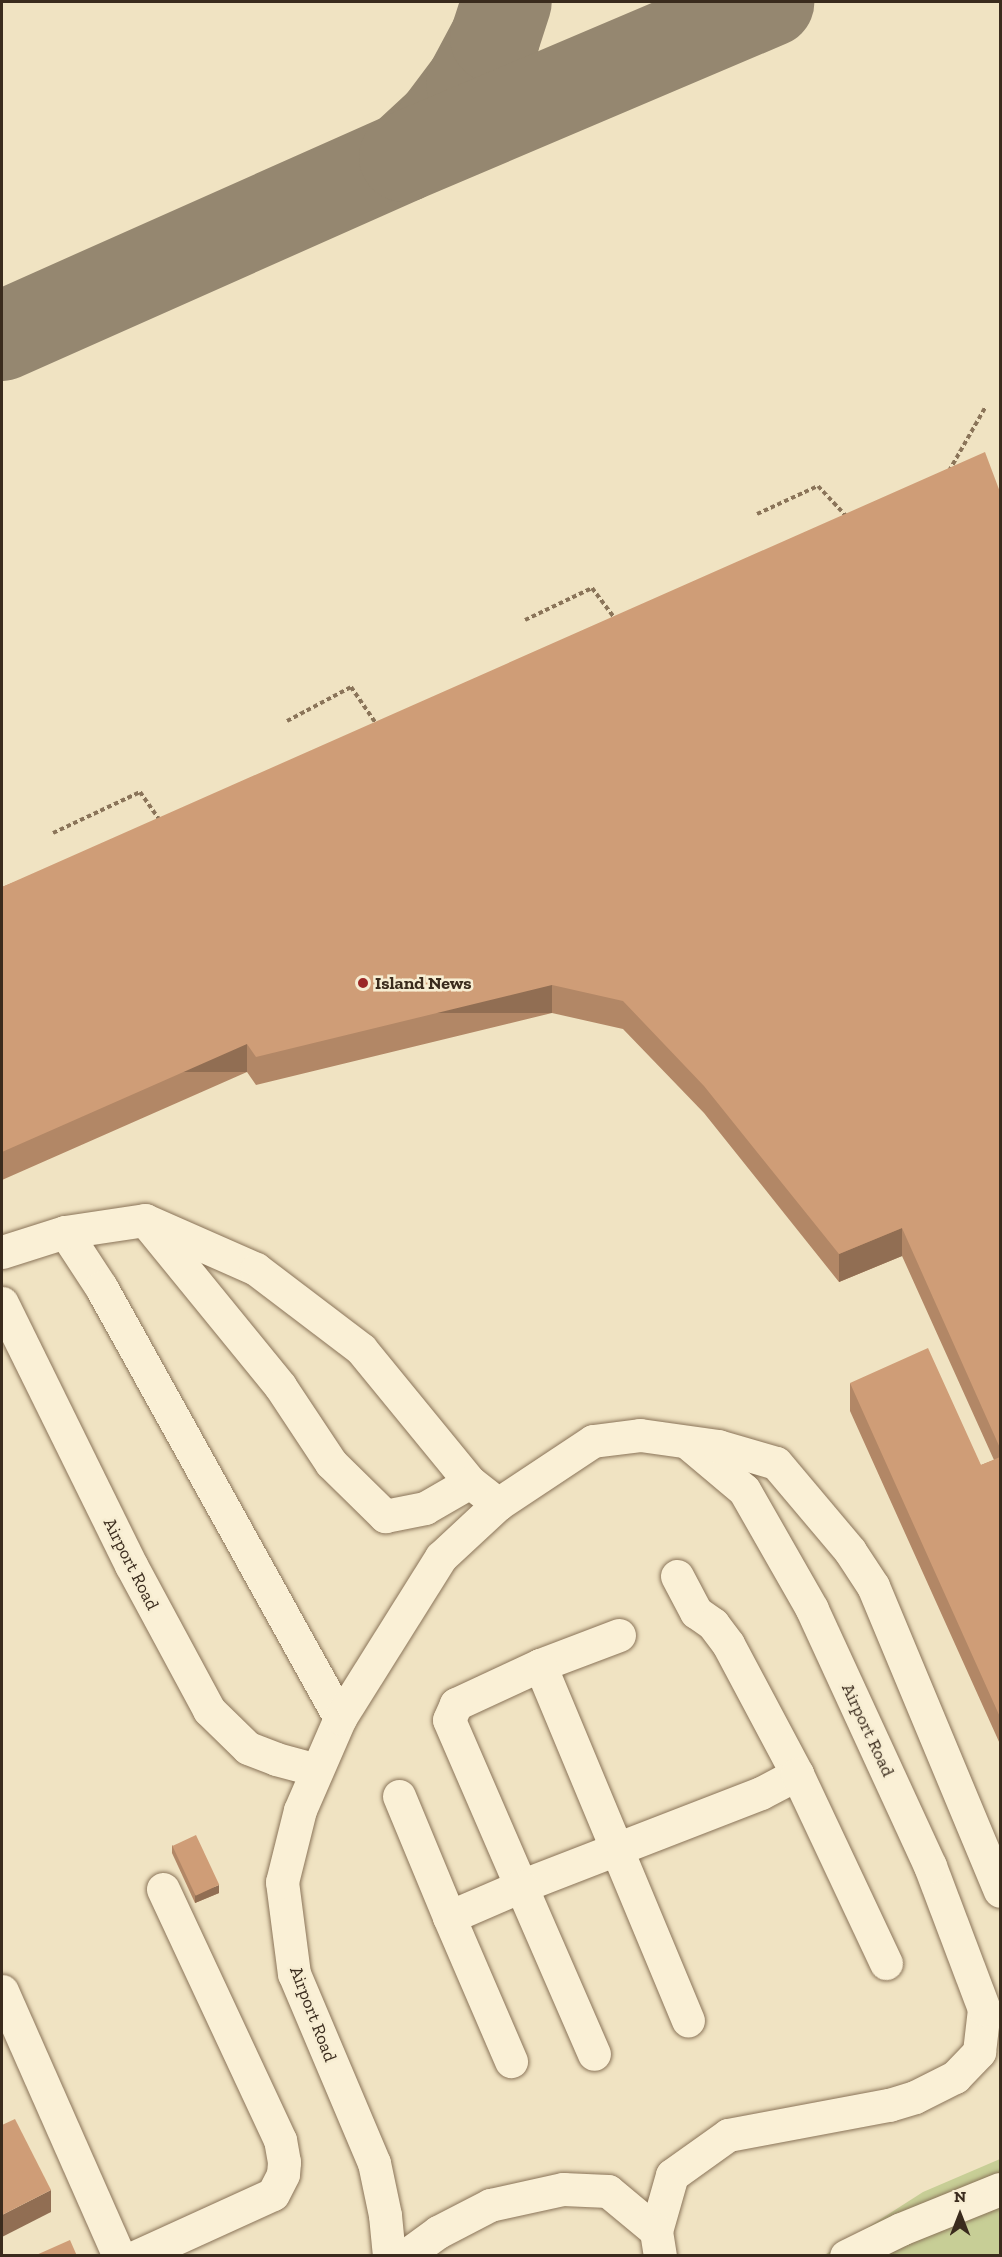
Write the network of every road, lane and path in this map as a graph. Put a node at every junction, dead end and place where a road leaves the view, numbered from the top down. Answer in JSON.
{"nodes":[{"id":1,"x":985,"y":408,"type":"dead end"},
{"id":2,"x":946,"y":476,"type":"edge"},
{"id":3,"x":757,"y":514,"type":"dead end"},
{"id":4,"x":854,"y":525,"type":"edge"},
{"id":5,"x":525,"y":620,"type":"dead end"},
{"id":6,"x":623,"y":629,"type":"edge"},
{"id":7,"x":287,"y":721,"type":"dead end"},
{"id":8,"x":383,"y":734,"type":"edge"},
{"id":9,"x":165,"y":830,"type":"edge"},
{"id":10,"x":53,"y":833,"type":"dead end"},
{"id":11,"x":145,"y":1220,"type":"junction"},
{"id":12,"x":65,"y":1232,"type":"junction"},
{"id":13,"x":2,"y":1252,"type":"edge"},
{"id":14,"x":2,"y":1303,"type":"edge"},
{"id":15,"x":686,"y":1442,"type":"junction"},
{"id":16,"x":470,"y":1482,"type":"junction"},
{"id":17,"x":498,"y":1504,"type":"junction"},
{"id":18,"x":677,"y":1576,"type":"dead end"},
{"id":19,"x":619,"y":1635,"type":"dead end"},
{"id":20,"x":540,"y":1665,"type":"junction"},
{"id":21,"x":340,"y":1718,"type":"junction"},
{"id":22,"x":317,"y":1770,"type":"junction"},
{"id":23,"x":797,"y":1774,"type":"junction"},
{"id":24,"x":399,"y":1796,"type":"dead end"},
{"id":25,"x":617,"y":1851,"type":"junction"},
{"id":26,"x":521,"y":1886,"type":"junction"},
{"id":27,"x":163,"y":1889,"type":"dead end"},
{"id":28,"x":1000,"y":1891,"type":"edge"},
{"id":29,"x":449,"y":1917,"type":"junction"},
{"id":30,"x":886,"y":1964,"type":"dead end"},
{"id":31,"x":2,"y":1991,"type":"edge"},
{"id":32,"x":688,"y":2020,"type":"dead end"},
{"id":33,"x":990,"y":2041,"type":"edge"},
{"id":34,"x":594,"y":2054,"type":"dead end"},
{"id":35,"x":511,"y":2061,"type":"dead end"},
{"id":36,"x":1000,"y":2189,"type":"edge"},
{"id":37,"x":658,"y":2243,"type":"edge"},
{"id":38,"x":151,"y":2253,"type":"edge"},
{"id":39,"x":119,"y":2256,"type":"edge"},
{"id":40,"x":389,"y":2256,"type":"edge"},
{"id":41,"x":405,"y":2256,"type":"edge"},
{"id":42,"x":846,"y":2256,"type":"edge"}],
"edges":[{"from":1,"to":2,"type":"path"},
{"from":3,"to":4,"type":"path"},
{"from":5,"to":6,"type":"path"},
{"from":7,"to":8,"type":"path"},
{"from":9,"to":10,"type":"path"},
{"from":11,"to":12,"type":"street"},
{"from":11,"to":16,"type":"street"},
{"from":11,"to":16,"type":"street"},
{"from":12,"to":13,"type":"street"},
{"from":12,"to":21,"type":"street"},
{"from":14,"to":22,"type":"street","name":"Airport Road"},
{"from":15,"to":17,"type":"street","name":"Airport Road"},
{"from":15,"to":28,"type":"street","name":"Airport Road"},
{"from":15,"to":33,"type":"street","name":"Airport Road"},
{"from":16,"to":17,"type":"street"},
{"from":17,"to":21,"type":"street","name":"Airport Road"},
{"from":18,"to":23,"type":"street"},
{"from":19,"to":20,"type":"street"},
{"from":20,"to":25,"type":"street"},
{"from":20,"to":26,"type":"street"},
{"from":21,"to":22,"type":"street","name":"Airport Road"},
{"from":22,"to":40,"type":"street","name":"Airport Road"},
{"from":23,"to":25,"type":"street"},
{"from":23,"to":30,"type":"street"},
{"from":24,"to":29,"type":"street"},
{"from":25,"to":26,"type":"street"},
{"from":25,"to":32,"type":"street"},
{"from":26,"to":29,"type":"street"},
{"from":26,"to":34,"type":"street"},
{"from":27,"to":38,"type":"street"},
{"from":29,"to":35,"type":"street"},
{"from":31,"to":39,"type":"street"},
{"from":33,"to":37,"type":"street","name":"Airport Road"},
{"from":36,"to":42,"type":"street"},
{"from":37,"to":41,"type":"street","name":"Airport Road"}]}
